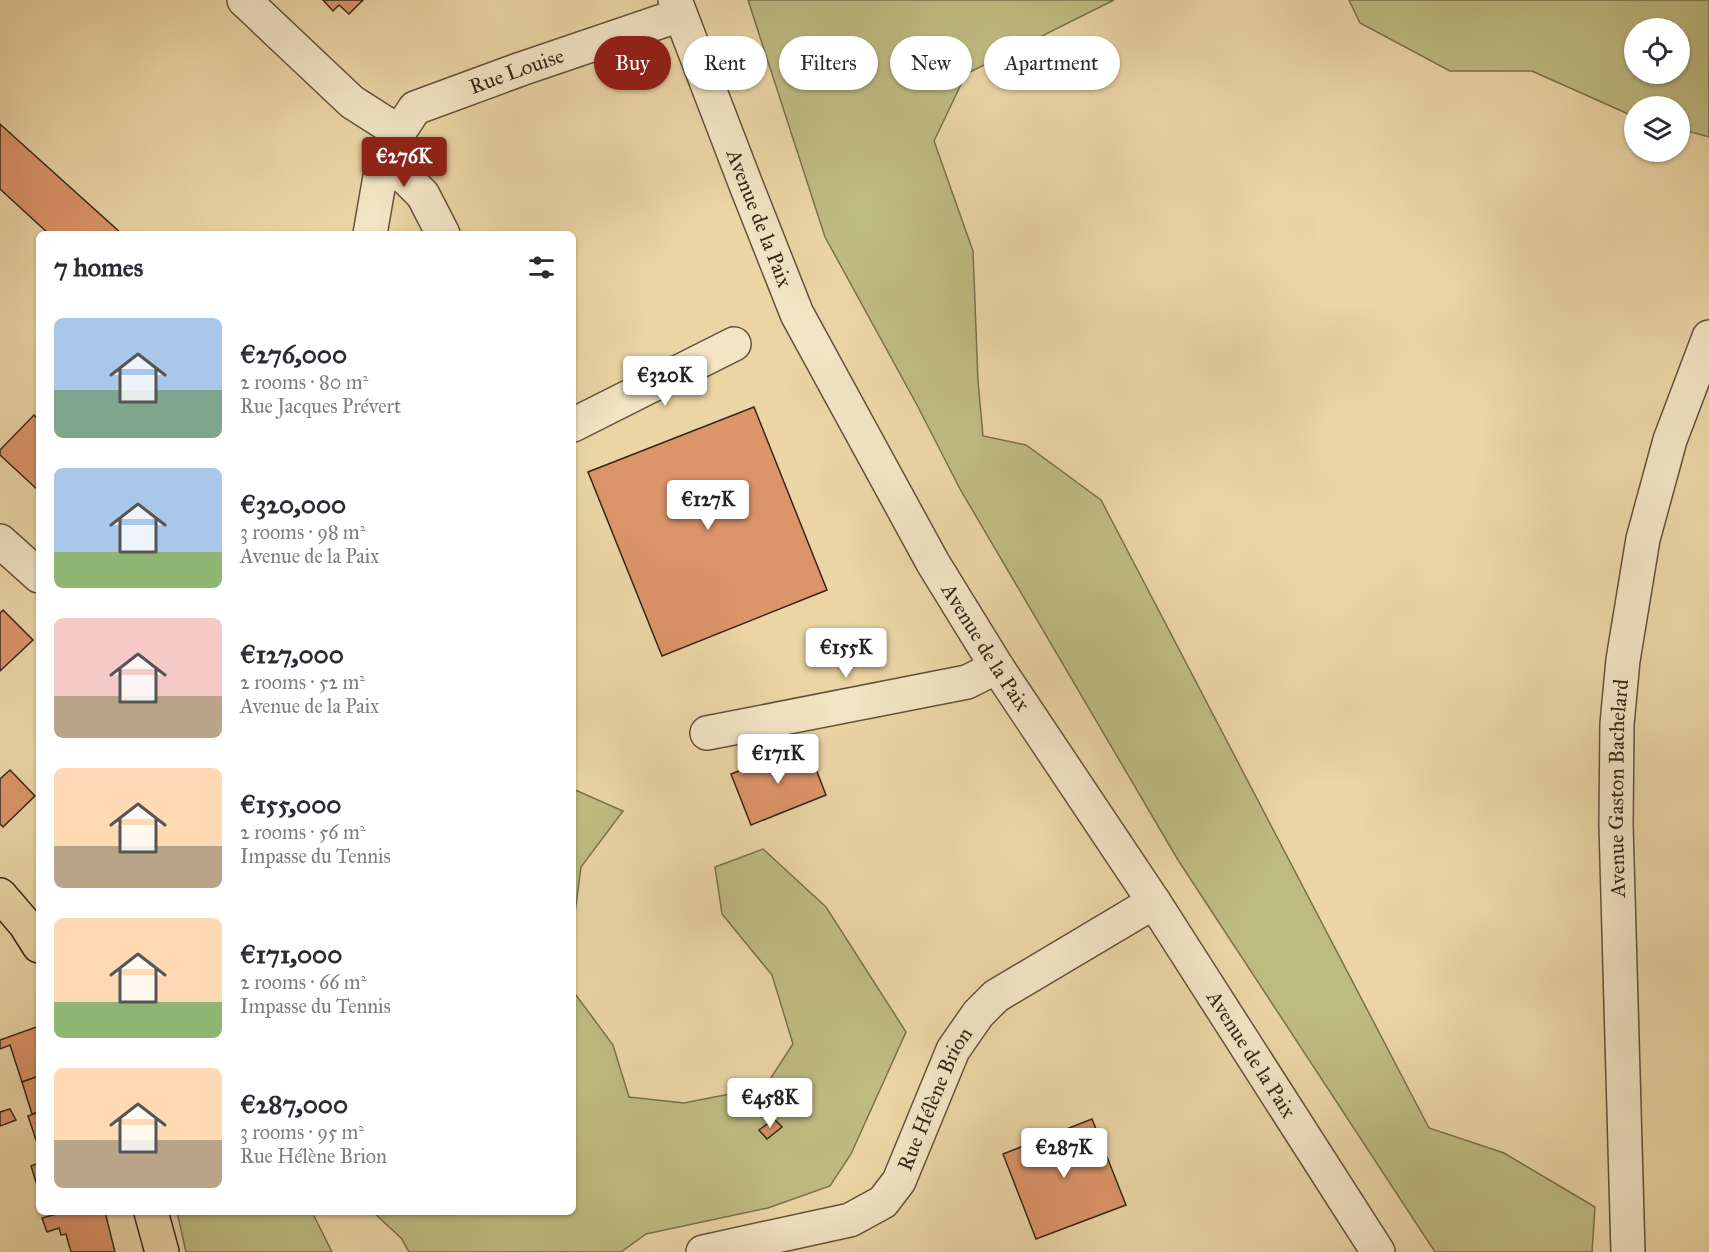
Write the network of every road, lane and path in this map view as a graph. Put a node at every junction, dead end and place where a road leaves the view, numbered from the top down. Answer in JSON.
{"nodes":[{"id":1,"x":244,"y":0,"type":"edge"},
{"id":2,"x":678,"y":7,"type":"edge"},
{"id":3,"x":399,"y":132,"type":"junction"},
{"id":4,"x":382,"y":165,"type":"junction"},
{"id":5,"x":371,"y":231,"type":"edge"},
{"id":6,"x":441,"y":231,"type":"edge"},
{"id":7,"x":1709,"y":337,"type":"edge"},
{"id":8,"x":734,"y":344,"type":"dead end"},
{"id":9,"x":576,"y":423,"type":"edge"},
{"id":10,"x":0,"y":541,"type":"edge"},
{"id":11,"x":36,"y":573,"type":"edge"},
{"id":12,"x":997,"y":667,"type":"junction"},
{"id":13,"x":707,"y":733,"type":"dead end"},
{"id":14,"x":0,"y":895,"type":"edge"},
{"id":15,"x":1154,"y":902,"type":"junction"},
{"id":16,"x":34,"y":927,"type":"edge"},
{"id":17,"x":152,"y":1215,"type":"edge"},
{"id":18,"x":162,"y":1252,"type":"edge"},
{"id":19,"x":703,"y":1252,"type":"edge"},
{"id":20,"x":1378,"y":1252,"type":"edge"},
{"id":21,"x":1628,"y":1252,"type":"edge"}],
"edges":[{"from":1,"to":3,"type":"street"},
{"from":2,"to":3,"type":"street","name":"Rue Louise"},
{"from":2,"to":12,"type":"street","name":"Avenue de la Paix"},
{"from":3,"to":4,"type":"street","name":"Rue Louise"},
{"from":4,"to":5,"type":"street","name":"Rue Louise"},
{"from":4,"to":6,"type":"street"},
{"from":7,"to":21,"type":"street","name":"Avenue Gaston Bachelard"},
{"from":8,"to":9,"type":"street"},
{"from":10,"to":11,"type":"street"},
{"from":12,"to":13,"type":"street"},
{"from":12,"to":15,"type":"street","name":"Avenue de la Paix"},
{"from":14,"to":16,"type":"main road"},
{"from":15,"to":19,"type":"street","name":"Rue Hélène Brion"},
{"from":15,"to":20,"type":"street","name":"Avenue de la Paix"},
{"from":17,"to":18,"type":"main road"}]}
